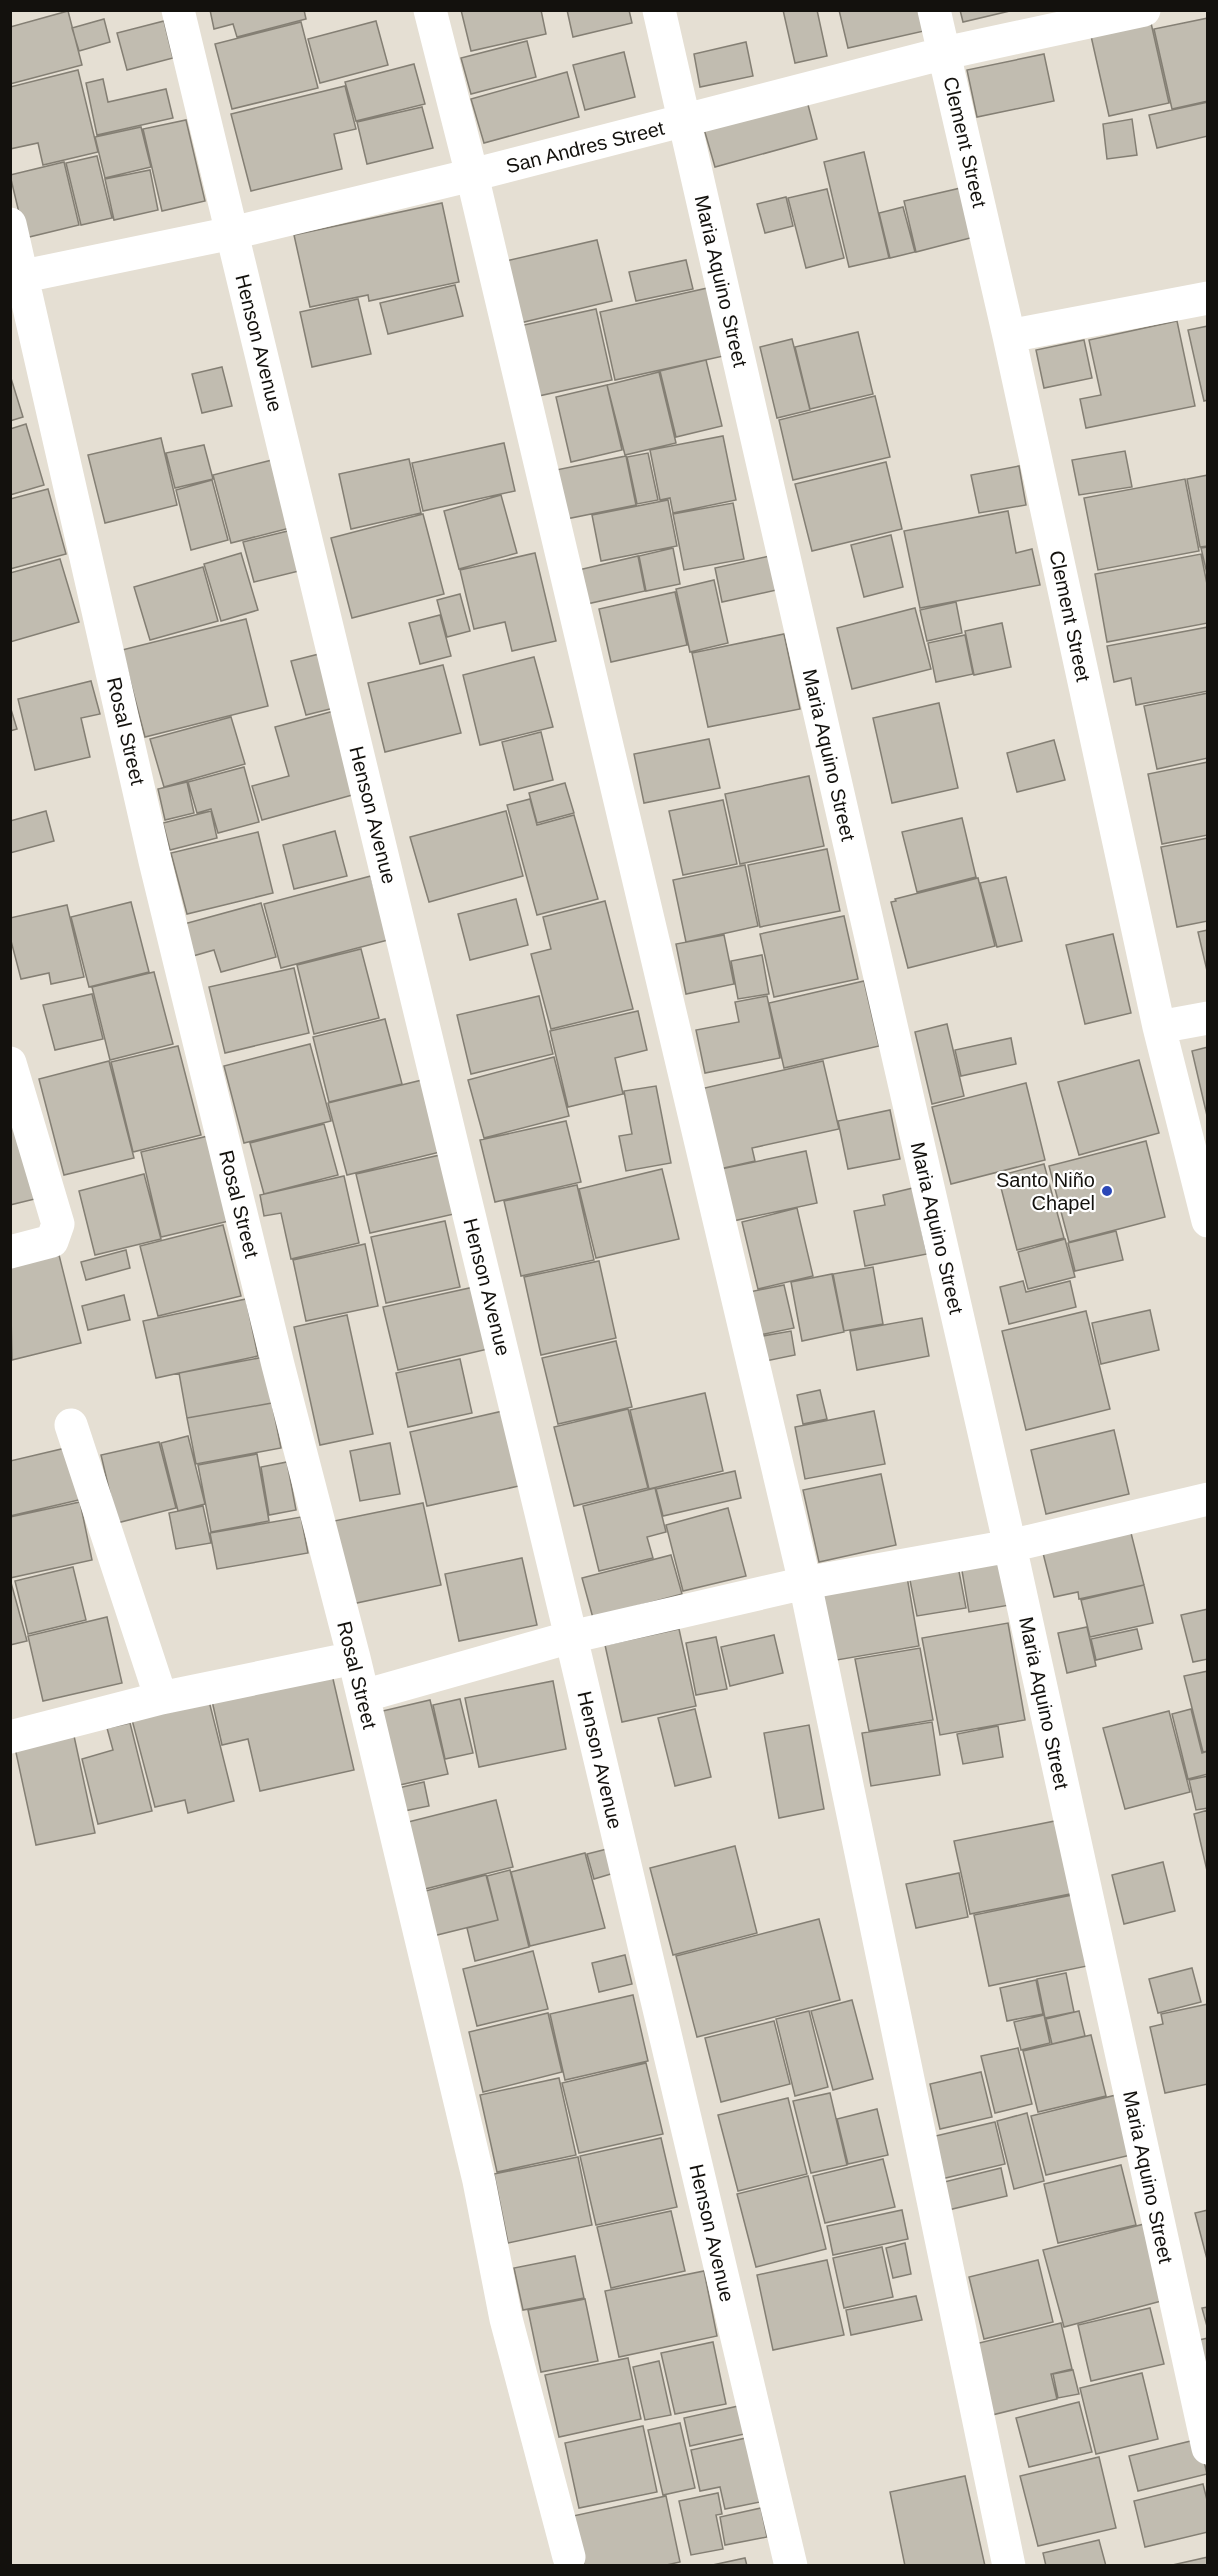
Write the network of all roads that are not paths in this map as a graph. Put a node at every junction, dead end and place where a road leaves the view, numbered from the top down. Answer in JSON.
{"nodes":[{"id":1,"x":178,"y":10,"type":"edge"},
{"id":2,"x":430,"y":10,"type":"edge"},
{"id":3,"x":659,"y":10,"type":"edge"},
{"id":4,"x":934,"y":10,"type":"edge"},
{"id":5,"x":1144,"y":10,"type":"edge"},
{"id":6,"x":945,"y":53,"type":"junction"},
{"id":7,"x":685,"y":121,"type":"junction"},
{"id":8,"x":472,"y":175,"type":"junction"},
{"id":9,"x":10,"y":224,"type":"edge"},
{"id":10,"x":232,"y":233,"type":"junction"},
{"id":11,"x":17,"y":275,"type":"edge"},
{"id":12,"x":1208,"y":298,"type":"edge"},
{"id":13,"x":1009,"y":336,"type":"junction"},
{"id":14,"x":1208,"y":1018,"type":"edge"},
{"id":15,"x":1159,"y":1027,"type":"junction"},
{"id":16,"x":10,"y":1063,"type":"edge"},
{"id":17,"x":1208,"y":1221,"type":"edge"},
{"id":18,"x":10,"y":1252,"type":"edge"},
{"id":19,"x":71,"y":1425,"type":"dead end"},
{"id":20,"x":1208,"y":1499,"type":"edge"},
{"id":21,"x":1010,"y":1546,"type":"junction"},
{"id":22,"x":805,"y":1583,"type":"junction"},
{"id":23,"x":571,"y":1636,"type":"junction"},
{"id":24,"x":354,"y":1658,"type":"junction"},
{"id":25,"x":363,"y":1696,"type":"junction"},
{"id":26,"x":161,"y":1698,"type":"junction"},
{"id":27,"x":10,"y":1737,"type":"edge"},
{"id":28,"x":1208,"y":2448,"type":"edge"},
{"id":29,"x":569,"y":2558,"type":"dead end"},
{"id":30,"x":791,"y":2565,"type":"edge"},
{"id":31,"x":1009,"y":2565,"type":"edge"}],
"edges":[{"from":1,"to":10,"type":"street","name":"Henson Avenue"},
{"from":2,"to":8,"type":"street"},
{"from":3,"to":7,"type":"street","name":"Maria Aquino Street"},
{"from":4,"to":6,"type":"street","name":"Clement Street"},
{"from":5,"to":6,"type":"street","name":"San Andres Street"},
{"from":6,"to":7,"type":"street","name":"San Andres Street"},
{"from":6,"to":13,"type":"street","name":"Clement Street"},
{"from":7,"to":8,"type":"street","name":"San Andres Street"},
{"from":7,"to":21,"type":"street","name":"Maria Aquino Street"},
{"from":8,"to":10,"type":"street","name":"San Andres Street"},
{"from":8,"to":22,"type":"street"},
{"from":9,"to":11,"type":"street","name":"Rosal Street"},
{"from":10,"to":11,"type":"street","name":"San Andres Street"},
{"from":10,"to":23,"type":"street","name":"Henson Avenue"},
{"from":11,"to":24,"type":"street","name":"Rosal Street"},
{"from":12,"to":13,"type":"street"},
{"from":13,"to":15,"type":"street","name":"Clement Street"},
{"from":14,"to":15,"type":"street"},
{"from":15,"to":17,"type":"street","name":"Clement Street"},
{"from":16,"to":18,"type":"street"},
{"from":19,"to":26,"type":"street"},
{"from":20,"to":21,"type":"street"},
{"from":21,"to":22,"type":"street"},
{"from":21,"to":28,"type":"street","name":"Maria Aquino Street"},
{"from":22,"to":23,"type":"street"},
{"from":22,"to":31,"type":"street"},
{"from":23,"to":25,"type":"street"},
{"from":23,"to":30,"type":"street","name":"Henson Avenue"},
{"from":24,"to":25,"type":"street","name":"Rosal Street"},
{"from":24,"to":26,"type":"street"},
{"from":25,"to":29,"type":"street","name":"Rosal Street"},
{"from":26,"to":27,"type":"street"}]}
